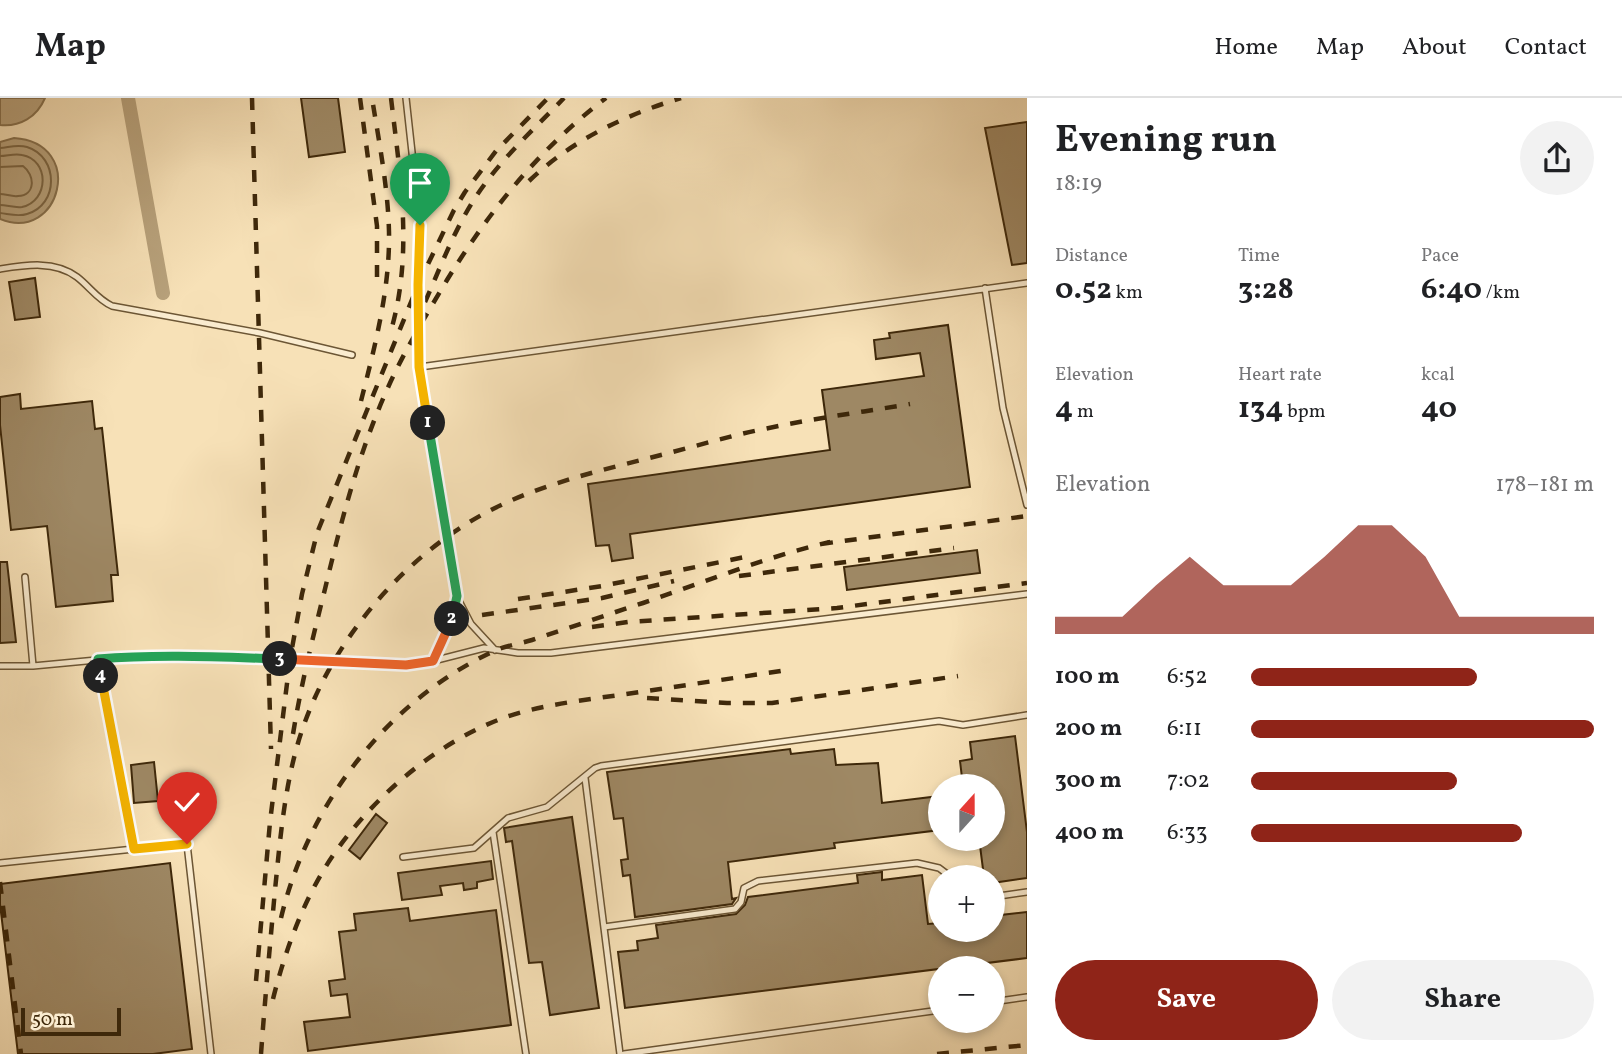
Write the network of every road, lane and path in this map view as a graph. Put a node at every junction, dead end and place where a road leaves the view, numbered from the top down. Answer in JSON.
{"nodes":[{"id":1,"x":406,"y":98,"type":"edge"},
{"id":2,"x":0,"y":269,"type":"edge"},
{"id":3,"x":1027,"y":283,"type":"edge"},
{"id":4,"x":985,"y":288,"type":"junction"},
{"id":5,"x":352,"y":355,"type":"dead end"},
{"id":6,"x":419,"y":367,"type":"junction"},
{"id":7,"x":1027,"y":505,"type":"edge"},
{"id":8,"x":25,"y":578,"type":"dead end"},
{"id":9,"x":1027,"y":594,"type":"edge"},
{"id":10,"x":457,"y":596,"type":"junction"},
{"id":11,"x":495,"y":651,"type":"junction"},
{"id":12,"x":98,"y":659,"type":"junction"},
{"id":13,"x":433,"y":661,"type":"junction"},
{"id":14,"x":0,"y":666,"type":"edge"},
{"id":15,"x":33,"y":666,"type":"junction"},
{"id":16,"x":1027,"y":715,"type":"edge"},
{"id":17,"x":585,"y":778,"type":"junction"},
{"id":18,"x":494,"y":832,"type":"junction"},
{"id":19,"x":134,"y":849,"type":"junction"},
{"id":20,"x":403,"y":858,"type":"dead end"},
{"id":21,"x":0,"y":863,"type":"edge"},
{"id":22,"x":928,"y":865,"type":"edge"},
{"id":23,"x":1027,"y":892,"type":"edge"},
{"id":24,"x":1005,"y":895,"type":"edge"},
{"id":25,"x":604,"y":927,"type":"junction"},
{"id":26,"x":1027,"y":998,"type":"edge"},
{"id":27,"x":1005,"y":1001,"type":"edge"},
{"id":28,"x":928,"y":1012,"type":"edge"},
{"id":29,"x":211,"y":1054,"type":"edge"},
{"id":30,"x":526,"y":1054,"type":"edge"},
{"id":31,"x":622,"y":1054,"type":"edge"}],
"edges":[{"from":1,"to":6,"type":"lane"},
{"from":2,"to":5,"type":"lane"},
{"from":3,"to":4,"type":"lane"},
{"from":4,"to":6,"type":"lane"},
{"from":4,"to":7,"type":"lane"},
{"from":6,"to":10,"type":"lane"},
{"from":8,"to":15,"type":"lane"},
{"from":9,"to":11,"type":"lane"},
{"from":10,"to":11,"type":"lane"},
{"from":10,"to":13,"type":"lane"},
{"from":11,"to":13,"type":"lane"},
{"from":12,"to":13,"type":"lane"},
{"from":12,"to":15,"type":"lane"},
{"from":12,"to":19,"type":"lane"},
{"from":14,"to":15,"type":"lane"},
{"from":16,"to":17,"type":"lane"},
{"from":17,"to":18,"type":"lane"},
{"from":17,"to":25,"type":"lane"},
{"from":18,"to":20,"type":"lane"},
{"from":18,"to":30,"type":"lane"},
{"from":19,"to":21,"type":"lane"},
{"from":19,"to":29,"type":"lane"},
{"from":22,"to":25,"type":"lane"},
{"from":23,"to":24,"type":"lane"},
{"from":25,"to":31,"type":"lane"},
{"from":26,"to":27,"type":"lane"},
{"from":28,"to":31,"type":"lane"}]}
